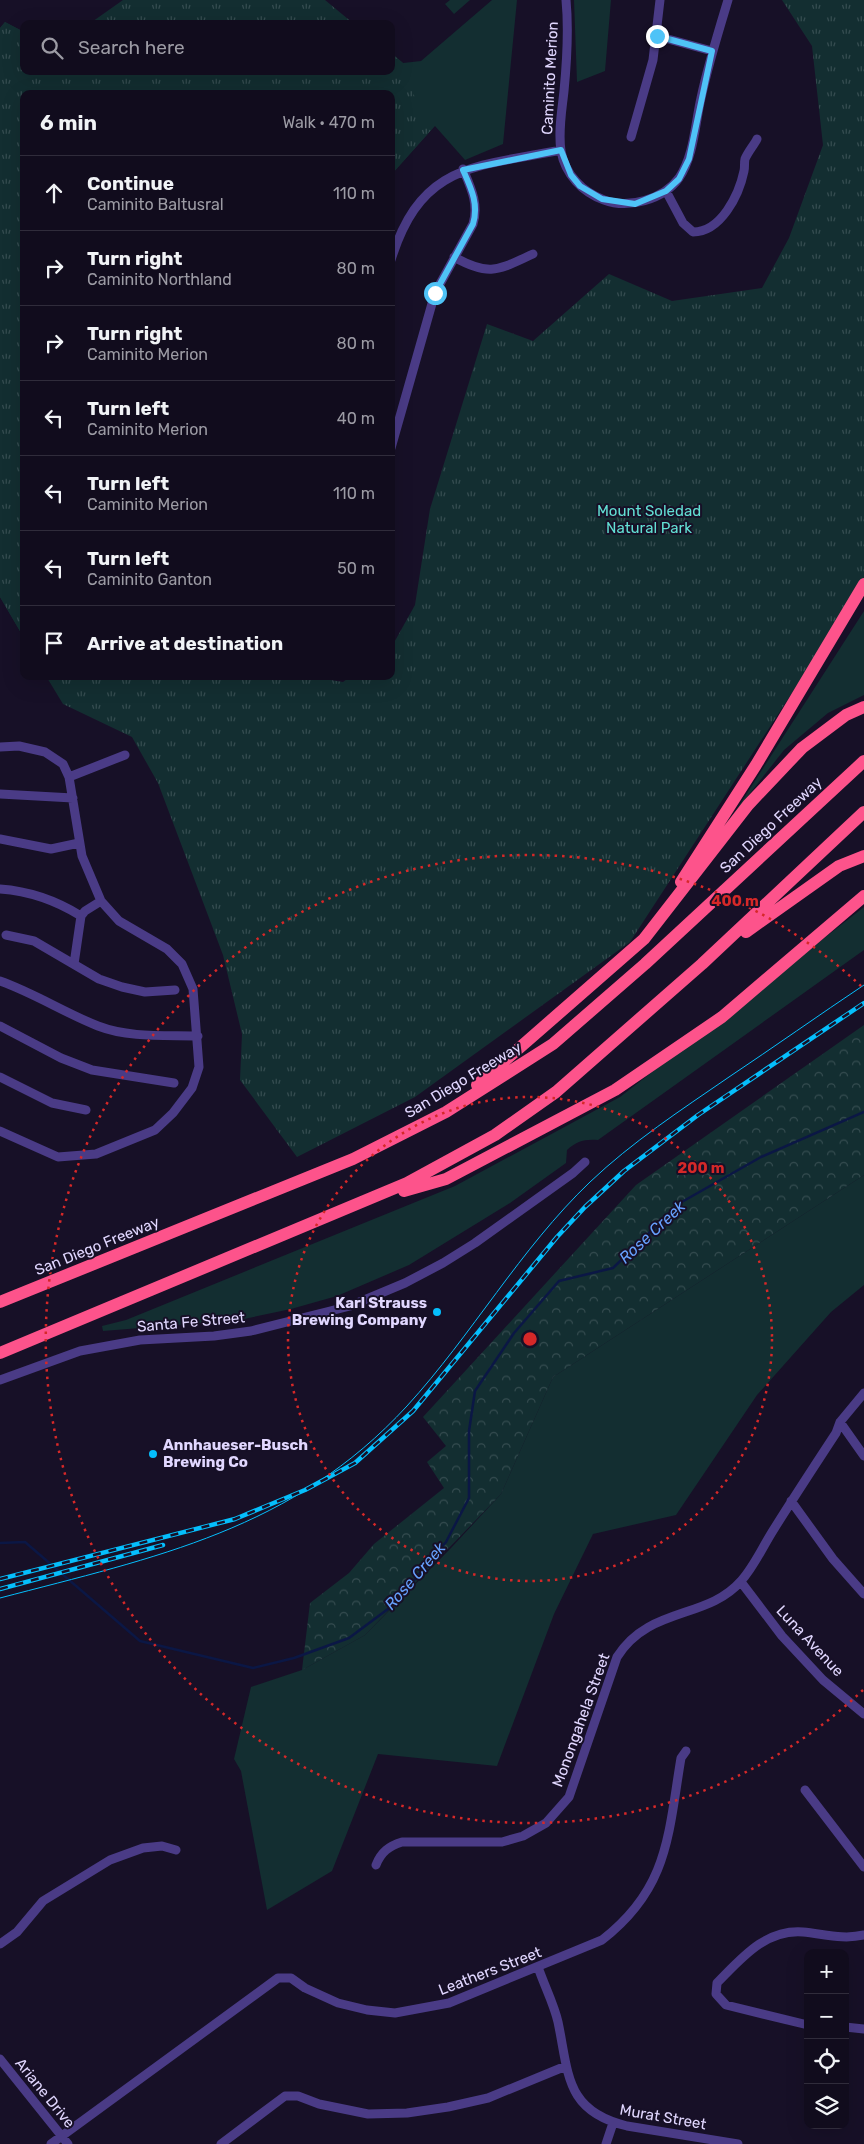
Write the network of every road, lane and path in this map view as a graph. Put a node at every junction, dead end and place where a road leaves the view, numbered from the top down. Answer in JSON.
{"nodes":[{"id":1,"x":566,"y":0,"type":"edge"},
{"id":2,"x":660,"y":0,"type":"edge"},
{"id":3,"x":728,"y":0,"type":"edge"},
{"id":4,"x":657,"y":36,"type":"junction"},
{"id":5,"x":712,"y":51,"type":"junction"},
{"id":6,"x":630,"y":137,"type":"dead end"},
{"id":7,"x":757,"y":139,"type":"dead end"},
{"id":8,"x":561,"y":150,"type":"junction"},
{"id":9,"x":463,"y":170,"type":"junction"},
{"id":10,"x":666,"y":191,"type":"junction"},
{"id":11,"x":395,"y":249,"type":"edge"},
{"id":12,"x":533,"y":254,"type":"dead end"},
{"id":13,"x":454,"y":257,"type":"junction"},
{"id":14,"x":395,"y":434,"type":"edge"},
{"id":15,"x":864,"y":584,"type":"edge"},
{"id":16,"x":864,"y":707,"type":"edge"},
{"id":17,"x":0,"y":747,"type":"edge"},
{"id":18,"x":125,"y":755,"type":"dead end"},
{"id":19,"x":864,"y":761,"type":"edge"},
{"id":20,"x":69,"y":776,"type":"junction"},
{"id":21,"x":0,"y":794,"type":"edge"},
{"id":22,"x":73,"y":798,"type":"junction"},
{"id":23,"x":864,"y":812,"type":"edge"},
{"id":24,"x":0,"y":839,"type":"edge"},
{"id":25,"x":79,"y":844,"type":"junction"},
{"id":26,"x":864,"y":856,"type":"edge"},
{"id":27,"x":0,"y":888,"type":"edge"},
{"id":28,"x":864,"y":896,"type":"edge"},
{"id":29,"x":101,"y":901,"type":"junction"},
{"id":30,"x":82,"y":916,"type":"junction"},
{"id":31,"x":6,"y":935,"type":"dead end"},
{"id":32,"x":644,"y":939,"type":"junction"},
{"id":33,"x":74,"y":964,"type":"junction"},
{"id":34,"x":702,"y":964,"type":"junction"},
{"id":35,"x":0,"y":981,"type":"edge"},
{"id":36,"x":175,"y":990,"type":"dead end"},
{"id":37,"x":0,"y":1026,"type":"edge"},
{"id":38,"x":198,"y":1036,"type":"junction"},
{"id":39,"x":0,"y":1077,"type":"edge"},
{"id":40,"x":174,"y":1083,"type":"dead end"},
{"id":41,"x":86,"y":1110,"type":"dead end"},
{"id":42,"x":446,"y":1112,"type":"junction"},
{"id":43,"x":0,"y":1131,"type":"edge"},
{"id":44,"x":585,"y":1162,"type":"dead end"},
{"id":45,"x":356,"y":1204,"type":"junction"},
{"id":46,"x":0,"y":1302,"type":"edge"},
{"id":47,"x":0,"y":1353,"type":"edge"},
{"id":48,"x":0,"y":1380,"type":"edge"},
{"id":49,"x":864,"y":1394,"type":"edge"},
{"id":50,"x":840,"y":1422,"type":"junction"},
{"id":51,"x":864,"y":1456,"type":"edge"},
{"id":52,"x":791,"y":1501,"type":"junction"},
{"id":53,"x":741,"y":1582,"type":"junction"},
{"id":54,"x":864,"y":1594,"type":"edge"},
{"id":55,"x":864,"y":1714,"type":"edge"},
{"id":56,"x":686,"y":1751,"type":"dead end"},
{"id":57,"x":805,"y":1790,"type":"dead end"},
{"id":58,"x":176,"y":1850,"type":"dead end"},
{"id":59,"x":376,"y":1866,"type":"dead end"},
{"id":60,"x":864,"y":1867,"type":"edge"},
{"id":61,"x":864,"y":1935,"type":"edge"},
{"id":62,"x":0,"y":1944,"type":"edge"},
{"id":63,"x":538,"y":1967,"type":"junction"},
{"id":64,"x":804,"y":2024,"type":"edge"},
{"id":65,"x":849,"y":2027,"type":"edge"},
{"id":66,"x":864,"y":2028,"type":"edge"},
{"id":67,"x":0,"y":2059,"type":"edge"},
{"id":68,"x":566,"y":2066,"type":"junction"},
{"id":69,"x":613,"y":2123,"type":"junction"},
{"id":70,"x":62,"y":2136,"type":"junction"},
{"id":71,"x":695,"y":2140,"type":"edge"},
{"id":72,"x":51,"y":2144,"type":"edge"},
{"id":73,"x":68,"y":2144,"type":"edge"},
{"id":74,"x":221,"y":2144,"type":"edge"},
{"id":75,"x":606,"y":2144,"type":"edge"},
{"id":76,"x":738,"y":2144,"type":"edge"}],
"edges":[{"from":1,"to":8,"type":"street","name":"Caminito Merion"},
{"from":2,"to":4,"type":"street"},
{"from":3,"to":5,"type":"street","name":"Caminito Merion"},
{"from":4,"to":5,"type":"street"},
{"from":4,"to":6,"type":"street"},
{"from":5,"to":10,"type":"street","name":"Caminito Merion"},
{"from":7,"to":10,"type":"street"},
{"from":8,"to":9,"type":"street"},
{"from":8,"to":10,"type":"street","name":"Caminito Merion"},
{"from":9,"to":11,"type":"street"},
{"from":9,"to":13,"type":"street"},
{"from":12,"to":13,"type":"street"},
{"from":13,"to":14,"type":"street"},
{"from":15,"to":32,"type":"highway"},
{"from":16,"to":32,"type":"highway"},
{"from":17,"to":20,"type":"street"},
{"from":18,"to":20,"type":"street"},
{"from":19,"to":42,"type":"highway","name":"San Diego Freeway"},
{"from":20,"to":22,"type":"street"},
{"from":21,"to":22,"type":"street"},
{"from":22,"to":25,"type":"street"},
{"from":23,"to":34,"type":"highway"},
{"from":24,"to":25,"type":"street"},
{"from":25,"to":29,"type":"street"},
{"from":26,"to":34,"type":"highway"},
{"from":27,"to":30,"type":"street"},
{"from":28,"to":45,"type":"highway"},
{"from":29,"to":30,"type":"street"},
{"from":29,"to":38,"type":"street"},
{"from":30,"to":33,"type":"street"},
{"from":31,"to":33,"type":"street"},
{"from":32,"to":42,"type":"highway"},
{"from":33,"to":36,"type":"street"},
{"from":34,"to":45,"type":"highway"},
{"from":35,"to":38,"type":"street"},
{"from":37,"to":40,"type":"street"},
{"from":38,"to":43,"type":"street"},
{"from":39,"to":41,"type":"street"},
{"from":42,"to":46,"type":"highway","name":"San Diego Freeway"},
{"from":44,"to":48,"type":"street","name":"Santa Fe Street"},
{"from":45,"to":47,"type":"highway"},
{"from":49,"to":50,"type":"street","name":"Monongahela Street"},
{"from":50,"to":51,"type":"street"},
{"from":50,"to":52,"type":"street","name":"Monongahela Street"},
{"from":52,"to":53,"type":"street","name":"Monongahela Street"},
{"from":52,"to":54,"type":"street"},
{"from":53,"to":55,"type":"street","name":"Luna Avenue"},
{"from":53,"to":59,"type":"street","name":"Monongahela Street"},
{"from":56,"to":63,"type":"street","name":"Leathers Street"},
{"from":57,"to":60,"type":"street"},
{"from":58,"to":62,"type":"street"},
{"from":61,"to":64,"type":"street"},
{"from":63,"to":68,"type":"street","name":"Murat Street"},
{"from":63,"to":70,"type":"street","name":"Leathers Street"},
{"from":65,"to":66,"type":"street"},
{"from":67,"to":70,"type":"street","name":"Ariane Drive"},
{"from":68,"to":69,"type":"street","name":"Murat Street"},
{"from":68,"to":74,"type":"street"},
{"from":69,"to":71,"type":"street","name":"Murat Street"},
{"from":69,"to":75,"type":"street"},
{"from":70,"to":72,"type":"street","name":"Leathers Street"},
{"from":70,"to":73,"type":"street","name":"Ariane Drive"},
{"from":71,"to":76,"type":"street","name":"Murat Street"}]}
